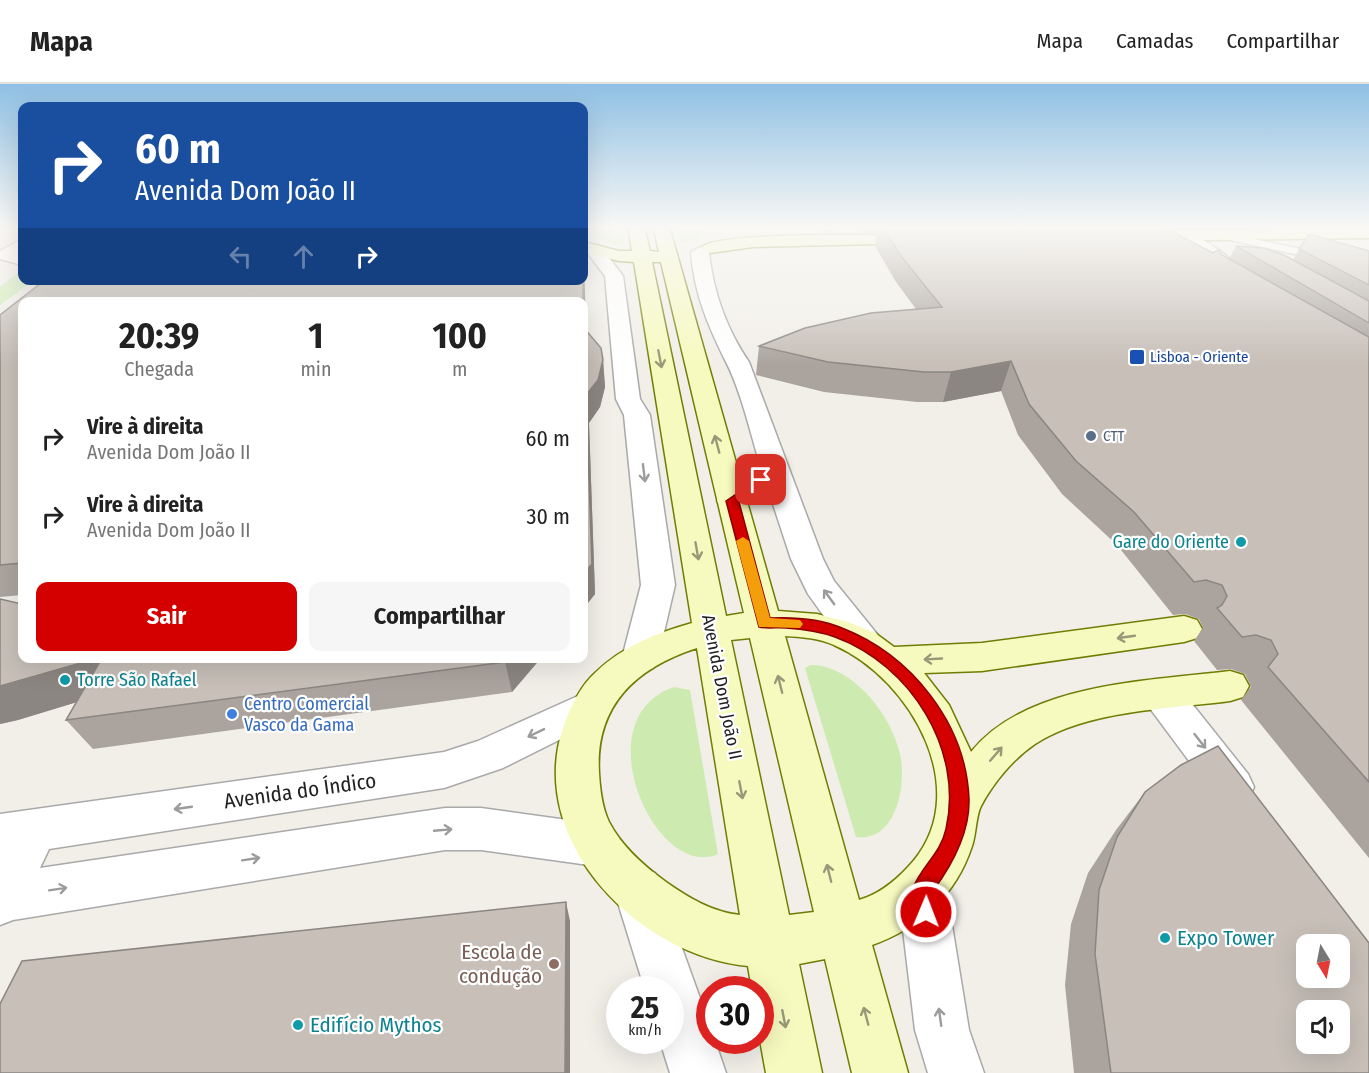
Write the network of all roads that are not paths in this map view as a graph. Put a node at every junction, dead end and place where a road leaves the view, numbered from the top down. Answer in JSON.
{"nodes":[{"id":1,"x":610,"y":272,"type":"edge"},
{"id":2,"x":645,"y":272,"type":"edge"},
{"id":3,"x":673,"y":272,"type":"edge"},
{"id":4,"x":702,"y":272,"type":"edge"},
{"id":5,"x":650,"y":302,"type":"junction"},
{"id":6,"x":619,"y":318,"type":"junction"},
{"id":7,"x":776,"y":470,"type":"junction"},
{"id":8,"x":732,"y":501,"type":"junction"},
{"id":9,"x":764,"y":623,"type":"junction"},
{"id":10,"x":711,"y":629,"type":"junction"},
{"id":11,"x":1184,"y":629,"type":"dead end"},
{"id":12,"x":876,"y":653,"type":"junction"},
{"id":13,"x":640,"y":658,"type":"junction"},
{"id":14,"x":1230,"y":686,"type":"dead end"},
{"id":15,"x":1163,"y":696,"type":"junction"},
{"id":16,"x":589,"y":707,"type":"junction"},
{"id":17,"x":960,"y":800,"type":"junction"},
{"id":18,"x":1258,"y":824,"type":"edge"},
{"id":19,"x":18,"y":832,"type":"edge"},
{"id":20,"x":596,"y":845,"type":"junction"},
{"id":21,"x":922,"y":888,"type":"junction"},
{"id":22,"x":638,"y":890,"type":"junction"},
{"id":23,"x":1,"y":899,"type":"edge"},
{"id":24,"x":843,"y":930,"type":"junction"},
{"id":25,"x":769,"y":941,"type":"junction"},
{"id":26,"x":698,"y":1073,"type":"edge"},
{"id":27,"x":794,"y":1073,"type":"edge"},
{"id":28,"x":880,"y":1073,"type":"edge"},
{"id":29,"x":956,"y":1073,"type":"edge"}],
"edges":[{"from":1,"to":6,"type":"street"},
{"from":2,"to":5,"type":"main road","name":"Avenida Dom João II"},
{"from":8,"to":3,"type":"main road","one_way":true},
{"from":4,"to":7,"type":"street"},
{"from":5,"to":6,"type":"street"},
{"from":5,"to":10,"type":"main road","name":"Avenida Dom João II","one_way":true},
{"from":6,"to":13,"type":"street","one_way":true},
{"from":7,"to":8,"type":"street"},
{"from":12,"to":7,"type":"street","one_way":true},
{"from":8,"to":9,"type":"main road"},
{"from":9,"to":10,"type":"main road"},
{"from":9,"to":12,"type":"main road"},
{"from":24,"to":9,"type":"main road","one_way":true},
{"from":10,"to":13,"type":"main road"},
{"from":10,"to":25,"type":"main road","name":"Avenida Dom João II","one_way":true},
{"from":11,"to":12,"type":"main road","one_way":true},
{"from":12,"to":17,"type":"main road"},
{"from":13,"to":16,"type":"main road"},
{"from":14,"to":15,"type":"main road"},
{"from":17,"to":15,"type":"main road","one_way":true},
{"from":15,"to":18,"type":"street","one_way":true},
{"from":16,"to":19,"type":"street","name":"Avenida do Índico","one_way":true},
{"from":16,"to":20,"type":"main road"},
{"from":17,"to":21,"type":"main road"},
{"from":19,"to":23,"type":"street"},
{"from":20,"to":22,"type":"main road"},
{"from":23,"to":20,"type":"street","one_way":true},
{"from":21,"to":24,"type":"main road"},
{"from":29,"to":21,"type":"street","one_way":true},
{"from":22,"to":25,"type":"main road"},
{"from":22,"to":26,"type":"street"},
{"from":24,"to":25,"type":"main road"},
{"from":28,"to":24,"type":"main road","one_way":true},
{"from":25,"to":27,"type":"main road","name":"Avenida Dom João II","one_way":true}]}
